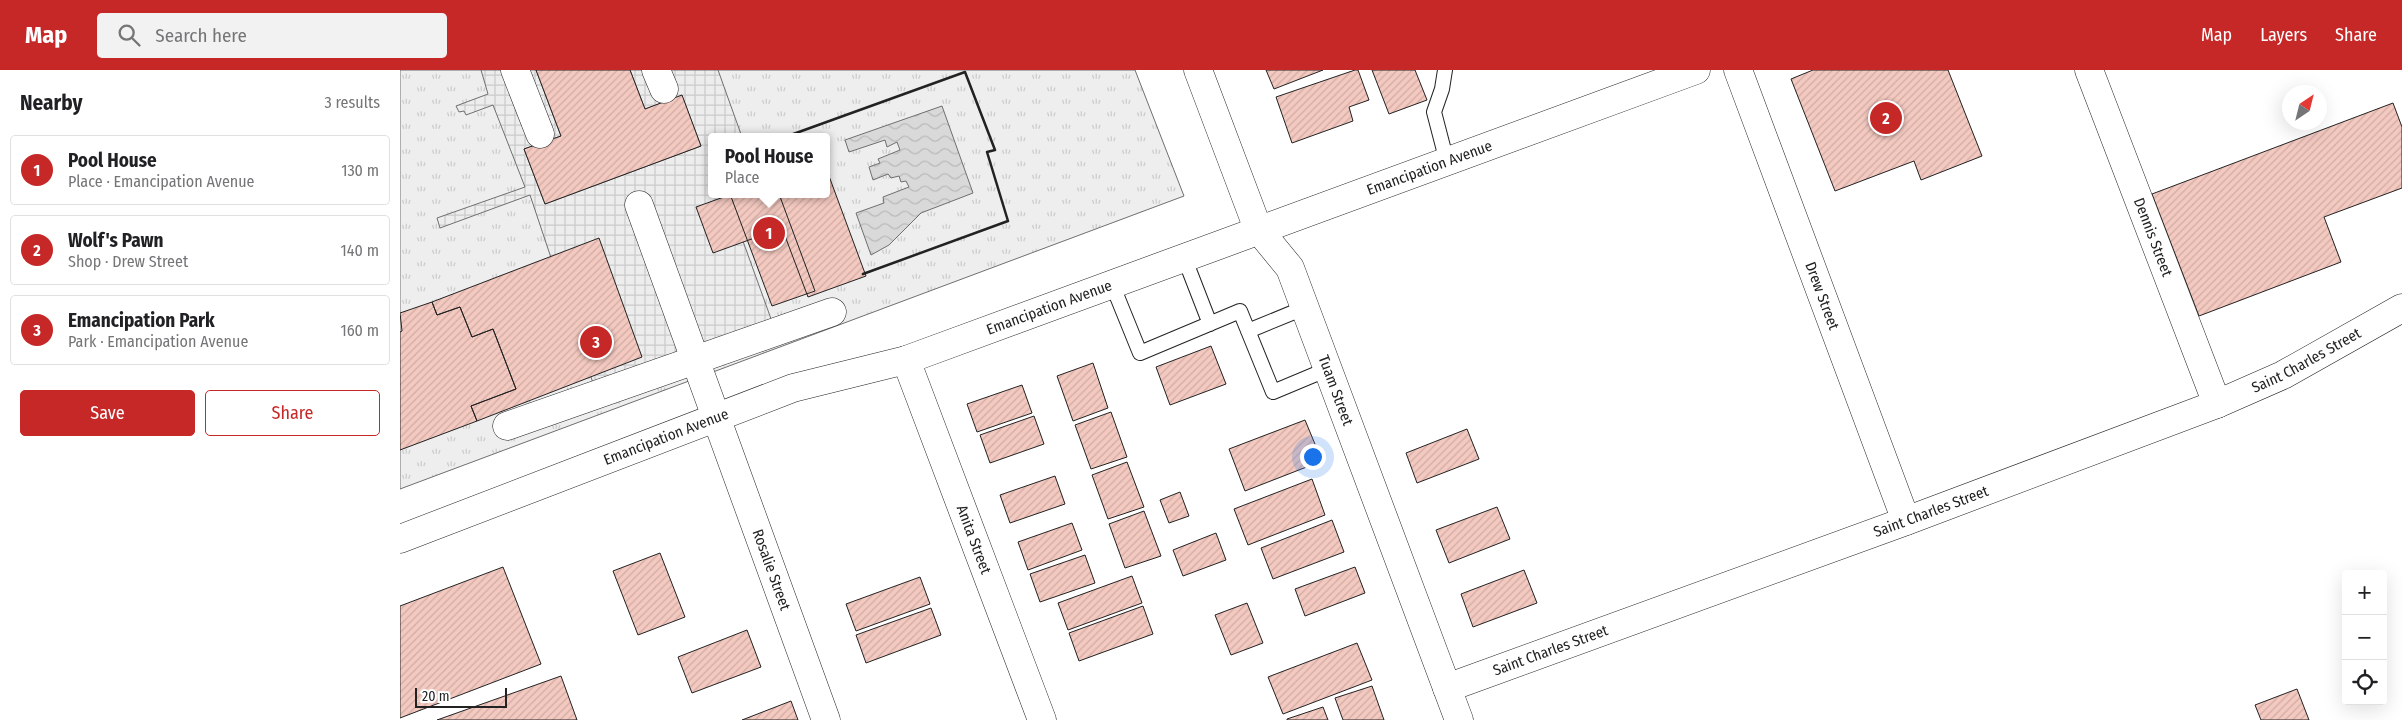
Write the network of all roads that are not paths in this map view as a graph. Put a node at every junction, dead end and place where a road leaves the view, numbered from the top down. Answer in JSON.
{"nodes":[{"id":1,"x":515,"y":70,"type":"edge"},
{"id":2,"x":1198,"y":70,"type":"edge"},
{"id":3,"x":1445,"y":70,"type":"edge"},
{"id":4,"x":1696,"y":70,"type":"edge"},
{"id":5,"x":1738,"y":70,"type":"edge"},
{"id":6,"x":2089,"y":70,"type":"edge"},
{"id":7,"x":540,"y":134,"type":"dead end"},
{"id":8,"x":1447,"y":162,"type":"junction"},
{"id":9,"x":639,"y":205,"type":"dead end"},
{"id":10,"x":1258,"y":230,"type":"junction"},
{"id":11,"x":1184,"y":257,"type":"junction"},
{"id":12,"x":1112,"y":284,"type":"junction"},
{"id":13,"x":1304,"y":308,"type":"junction"},
{"id":14,"x":2402,"y":308,"type":"edge"},
{"id":15,"x":832,"y":312,"type":"dead end"},
{"id":16,"x":1210,"y":324,"type":"junction"},
{"id":17,"x":1248,"y":331,"type":"junction"},
{"id":18,"x":906,"y":360,"type":"junction"},
{"id":19,"x":694,"y":361,"type":"junction"},
{"id":20,"x":1328,"y":369,"type":"junction"},
{"id":21,"x":2216,"y":404,"type":"junction"},
{"id":22,"x":716,"y":418,"type":"junction"},
{"id":23,"x":507,"y":426,"type":"dead end"},
{"id":24,"x":1906,"y":521,"type":"junction"},
{"id":25,"x":400,"y":539,"type":"edge"},
{"id":26,"x":1448,"y":688,"type":"junction"},
{"id":27,"x":826,"y":720,"type":"edge"},
{"id":28,"x":1042,"y":720,"type":"edge"},
{"id":29,"x":1459,"y":720,"type":"edge"}],
"edges":[{"from":1,"to":7,"type":"street"},
{"from":2,"to":10,"type":"street","name":"Tuam Street"},
{"from":3,"to":8,"type":"lane"},
{"from":4,"to":8,"type":"street","name":"Emancipation Avenue"},
{"from":5,"to":24,"type":"street","name":"Drew Street"},
{"from":6,"to":21,"type":"street","name":"Dennis Street"},
{"from":8,"to":10,"type":"street","name":"Emancipation Avenue"},
{"from":9,"to":19,"type":"street","name":"Rosalie Street"},
{"from":10,"to":11,"type":"street","name":"Emancipation Avenue"},
{"from":10,"to":13,"type":"street","name":"Tuam Street"},
{"from":11,"to":12,"type":"street","name":"Emancipation Avenue"},
{"from":11,"to":16,"type":"lane"},
{"from":12,"to":16,"type":"lane"},
{"from":12,"to":18,"type":"street","name":"Emancipation Avenue"},
{"from":13,"to":17,"type":"lane"},
{"from":13,"to":20,"type":"street","name":"Tuam Street"},
{"from":14,"to":21,"type":"street","name":"Saint Charles Street"},
{"from":15,"to":19,"type":"street"},
{"from":16,"to":17,"type":"lane"},
{"from":17,"to":20,"type":"lane"},
{"from":18,"to":22,"type":"street","name":"Emancipation Avenue"},
{"from":18,"to":28,"type":"street","name":"Anita Street"},
{"from":19,"to":22,"type":"street","name":"Rosalie Street"},
{"from":19,"to":23,"type":"street"},
{"from":20,"to":26,"type":"street","name":"Tuam Street"},
{"from":21,"to":24,"type":"street","name":"Saint Charles Street"},
{"from":22,"to":25,"type":"street","name":"Emancipation Avenue"},
{"from":22,"to":27,"type":"street","name":"Rosalie Street"},
{"from":24,"to":26,"type":"street","name":"Saint Charles Street"},
{"from":26,"to":29,"type":"street","name":"Tuam Street"}]}
